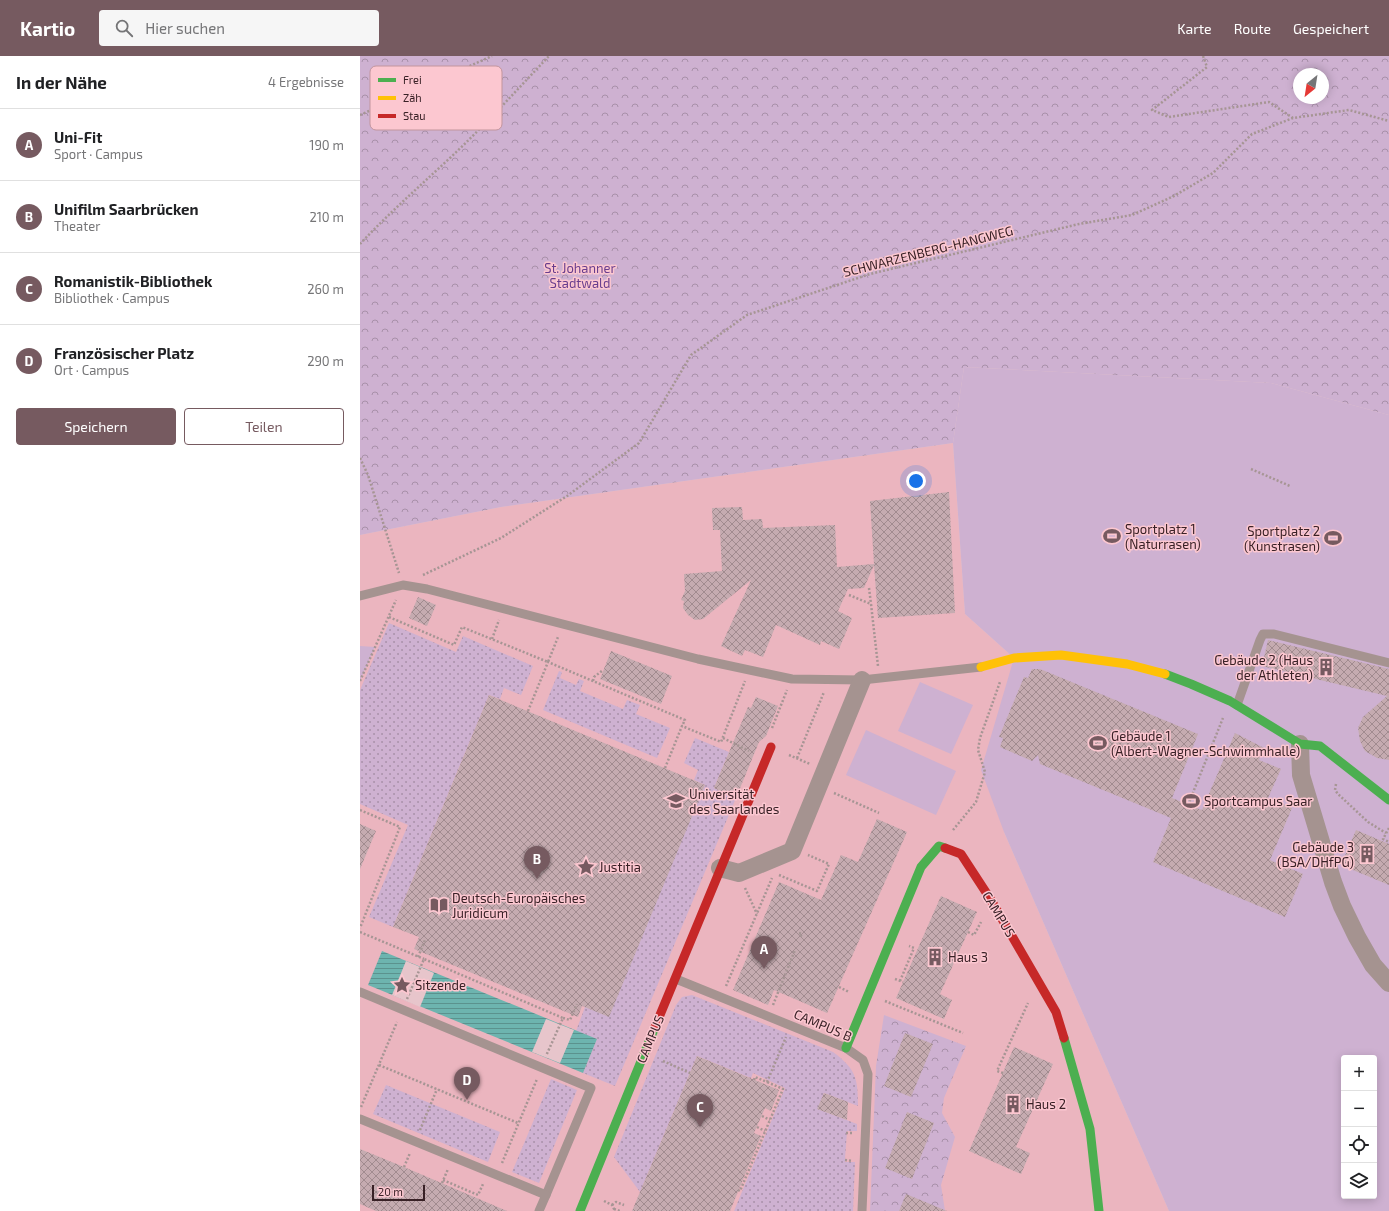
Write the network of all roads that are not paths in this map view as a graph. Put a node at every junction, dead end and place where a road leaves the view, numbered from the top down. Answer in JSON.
{"nodes":[{"id":1,"x":360,"y":596,"type":"edge"},
{"id":2,"x":1389,"y":663,"type":"edge"},
{"id":3,"x":981,"y":667,"type":"joint"},
{"id":4,"x":870,"y":679,"type":"junction"},
{"id":5,"x":1233,"y":703,"type":"junction"},
{"id":6,"x":1300,"y":744,"type":"junction"},
{"id":7,"x":770,"y":747,"type":"dead end"},
{"id":8,"x":1389,"y":800,"type":"edge"},
{"id":9,"x":720,"y":868,"type":"junction"},
{"id":10,"x":676,"y":979,"type":"junction"},
{"id":11,"x":1389,"y":984,"type":"edge"},
{"id":12,"x":360,"y":992,"type":"edge"},
{"id":13,"x":846,"y":1048,"type":"junction"},
{"id":14,"x":360,"y":1119,"type":"edge"},
{"id":15,"x":546,"y":1196,"type":"junction"},
{"id":16,"x":539,"y":1211,"type":"edge"},
{"id":17,"x":580,"y":1211,"type":"edge"},
{"id":18,"x":862,"y":1211,"type":"edge"},
{"id":19,"x":1099,"y":1211,"type":"edge"}],
"edges":[{"from":1,"to":4,"type":"lane"},
{"from":2,"to":5,"type":"lane"},
{"from":3,"to":4,"type":"lane"},
{"from":3,"to":5,"type":"street"},
{"from":4,"to":9,"type":"street"},
{"from":5,"to":6,"type":"street"},
{"from":6,"to":8,"type":"street"},
{"from":6,"to":11,"type":"street"},
{"from":7,"to":9,"type":"street","name":"CAMPUS"},
{"from":9,"to":10,"type":"street","name":"CAMPUS"},
{"from":10,"to":13,"type":"lane","name":"CAMPUS B"},
{"from":10,"to":17,"type":"street","name":"CAMPUS"},
{"from":12,"to":15,"type":"lane"},
{"from":13,"to":18,"type":"lane","name":"CAMPUS B"},
{"from":13,"to":19,"type":"street","name":"CAMPUS"},
{"from":14,"to":15,"type":"lane"},
{"from":15,"to":16,"type":"lane"}]}
